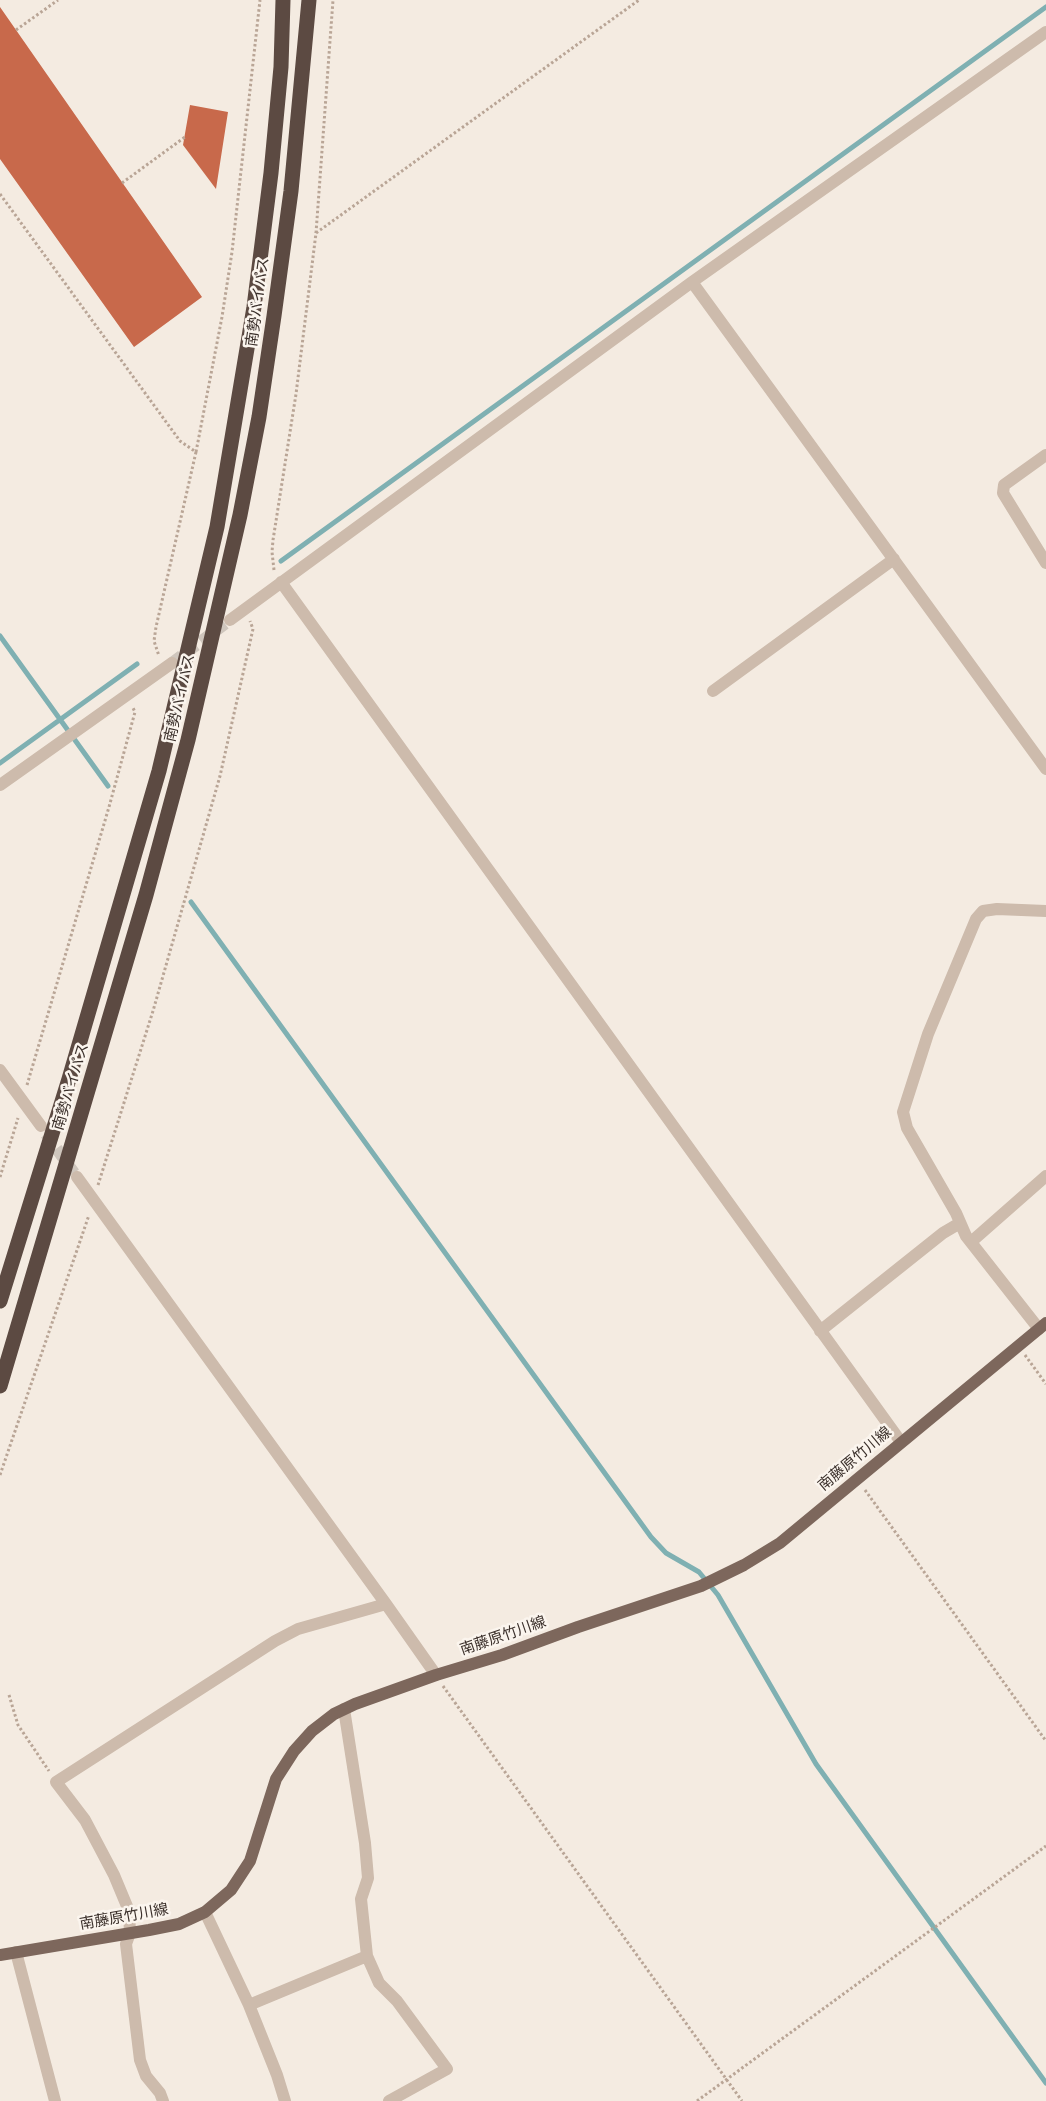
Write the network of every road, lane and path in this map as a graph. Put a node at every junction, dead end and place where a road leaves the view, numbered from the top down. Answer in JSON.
{"nodes":[{"id":1,"x":58,"y":0,"type":"edge"},
{"id":2,"x":260,"y":0,"type":"edge"},
{"id":3,"x":283,"y":0,"type":"edge"},
{"id":4,"x":309,"y":0,"type":"edge"},
{"id":5,"x":333,"y":0,"type":"edge"},
{"id":6,"x":639,"y":0,"type":"edge"},
{"id":7,"x":16,"y":30,"type":"dead end"},
{"id":8,"x":1046,"y":32,"type":"edge"},
{"id":9,"x":185,"y":137,"type":"dead end"},
{"id":10,"x":122,"y":182,"type":"dead end"},
{"id":11,"x":0,"y":194,"type":"edge"},
{"id":12,"x":316,"y":233,"type":"junction"},
{"id":13,"x":692,"y":282,"type":"junction"},
{"id":14,"x":196,"y":452,"type":"junction"},
{"id":15,"x":1046,"y":455,"type":"edge"},
{"id":16,"x":894,"y":559,"type":"junction"},
{"id":17,"x":1046,"y":563,"type":"edge"},
{"id":18,"x":281,"y":582,"type":"junction"},
{"id":19,"x":244,"y":609,"type":"junction"},
{"id":20,"x":230,"y":620,"type":"tunnel mouth"},
{"id":21,"x":169,"y":665,"type":"joint"},
{"id":22,"x":713,"y":691,"type":"dead end"},
{"id":23,"x":126,"y":694,"type":"junction"},
{"id":24,"x":1046,"y":769,"type":"edge"},
{"id":25,"x":0,"y":785,"type":"edge"},
{"id":26,"x":1046,"y":912,"type":"edge"},
{"id":27,"x":0,"y":1070,"type":"edge"},
{"id":28,"x":23,"y":1102,"type":"junction"},
{"id":29,"x":41,"y":1126,"type":"tunnel mouth"},
{"id":30,"x":1046,"y":1176,"type":"edge"},
{"id":31,"x":0,"y":1177,"type":"edge"},
{"id":32,"x":77,"y":1177,"type":"tunnel mouth"},
{"id":33,"x":93,"y":1200,"type":"junction"},
{"id":34,"x":960,"y":1223,"type":"junction"},
{"id":35,"x":970,"y":1242,"type":"junction"},
{"id":36,"x":0,"y":1301,"type":"edge"},
{"id":37,"x":1042,"y":1326,"type":"edge"},
{"id":38,"x":820,"y":1331,"type":"junction"},
{"id":39,"x":1019,"y":1346,"type":"junction"},
{"id":40,"x":1046,"y":1384,"type":"edge"},
{"id":41,"x":0,"y":1386,"type":"edge"},
{"id":42,"x":901,"y":1442,"type":"junction"},
{"id":43,"x":0,"y":1475,"type":"edge"},
{"id":44,"x":858,"y":1480,"type":"junction"},
{"id":45,"x":386,"y":1604,"type":"junction"},
{"id":46,"x":436,"y":1675,"type":"junction"},
{"id":47,"x":9,"y":1695,"type":"dead end"},
{"id":48,"x":344,"y":1709,"type":"junction"},
{"id":49,"x":1046,"y":1741,"type":"edge"},
{"id":50,"x":56,"y":1782,"type":"junction"},
{"id":51,"x":1046,"y":1846,"type":"edge"},
{"id":52,"x":205,"y":1912,"type":"junction"},
{"id":53,"x":130,"y":1933,"type":"junction"},
{"id":54,"x":16,"y":1952,"type":"junction"},
{"id":55,"x":0,"y":1955,"type":"edge"},
{"id":56,"x":367,"y":1956,"type":"junction"},
{"id":57,"x":249,"y":2005,"type":"junction"},
{"id":58,"x":727,"y":2080,"type":"junction"},
{"id":59,"x":55,"y":2101,"type":"edge"},
{"id":60,"x":163,"y":2101,"type":"edge"},
{"id":61,"x":285,"y":2101,"type":"edge"},
{"id":62,"x":389,"y":2101,"type":"edge"},
{"id":63,"x":697,"y":2101,"type":"edge"},
{"id":64,"x":742,"y":2101,"type":"edge"}],
"edges":[{"from":1,"to":7,"type":"path"},
{"from":2,"to":14,"type":"path"},
{"from":3,"to":36,"type":"highway","name":"南勢バイパス"},
{"from":4,"to":41,"type":"highway","name":"南勢バイパス"},
{"from":5,"to":12,"type":"path"},
{"from":6,"to":12,"type":"path"},
{"from":8,"to":13,"type":"street"},
{"from":9,"to":10,"type":"path"},
{"from":11,"to":14,"type":"path"},
{"from":12,"to":18,"type":"path"},
{"from":13,"to":16,"type":"street"},
{"from":13,"to":18,"type":"street"},
{"from":14,"to":21,"type":"path"},
{"from":15,"to":17,"type":"street"},
{"from":16,"to":22,"type":"street"},
{"from":16,"to":24,"type":"street"},
{"from":18,"to":19,"type":"street"},
{"from":18,"to":38,"type":"street"},
{"from":19,"to":20,"type":"street"},
{"from":19,"to":33,"type":"path"},
{"from":21,"to":23,"type":"street"},
{"from":23,"to":25,"type":"street"},
{"from":23,"to":28,"type":"path"},
{"from":26,"to":34,"type":"street"},
{"from":27,"to":28,"type":"street"},
{"from":28,"to":29,"type":"street"},
{"from":28,"to":31,"type":"path"},
{"from":30,"to":35,"type":"street"},
{"from":32,"to":33,"type":"street"},
{"from":33,"to":43,"type":"path"},
{"from":33,"to":45,"type":"street"},
{"from":34,"to":35,"type":"street"},
{"from":34,"to":38,"type":"street"},
{"from":35,"to":37,"type":"street"},
{"from":37,"to":39,"type":"main road","name":"南藤原竹川線"},
{"from":38,"to":42,"type":"street"},
{"from":39,"to":40,"type":"path"},
{"from":39,"to":42,"type":"main road","name":"南藤原竹川線"},
{"from":42,"to":44,"type":"main road","name":"南藤原竹川線"},
{"from":44,"to":46,"type":"main road","name":"南藤原竹川線"},
{"from":44,"to":49,"type":"path"},
{"from":45,"to":46,"type":"street"},
{"from":45,"to":50,"type":"street"},
{"from":46,"to":48,"type":"main road","name":"南藤原竹川線"},
{"from":46,"to":58,"type":"path"},
{"from":47,"to":50,"type":"path"},
{"from":48,"to":52,"type":"main road","name":"南藤原竹川線"},
{"from":48,"to":56,"type":"street"},
{"from":50,"to":53,"type":"street"},
{"from":51,"to":58,"type":"path"},
{"from":52,"to":53,"type":"main road","name":"南藤原竹川線"},
{"from":52,"to":57,"type":"street"},
{"from":53,"to":54,"type":"main road","name":"南藤原竹川線"},
{"from":53,"to":60,"type":"street"},
{"from":54,"to":55,"type":"main road","name":"南藤原竹川線"},
{"from":54,"to":59,"type":"street"},
{"from":56,"to":57,"type":"street"},
{"from":56,"to":62,"type":"street"},
{"from":57,"to":61,"type":"street"},
{"from":58,"to":63,"type":"path"},
{"from":58,"to":64,"type":"path"}]}
